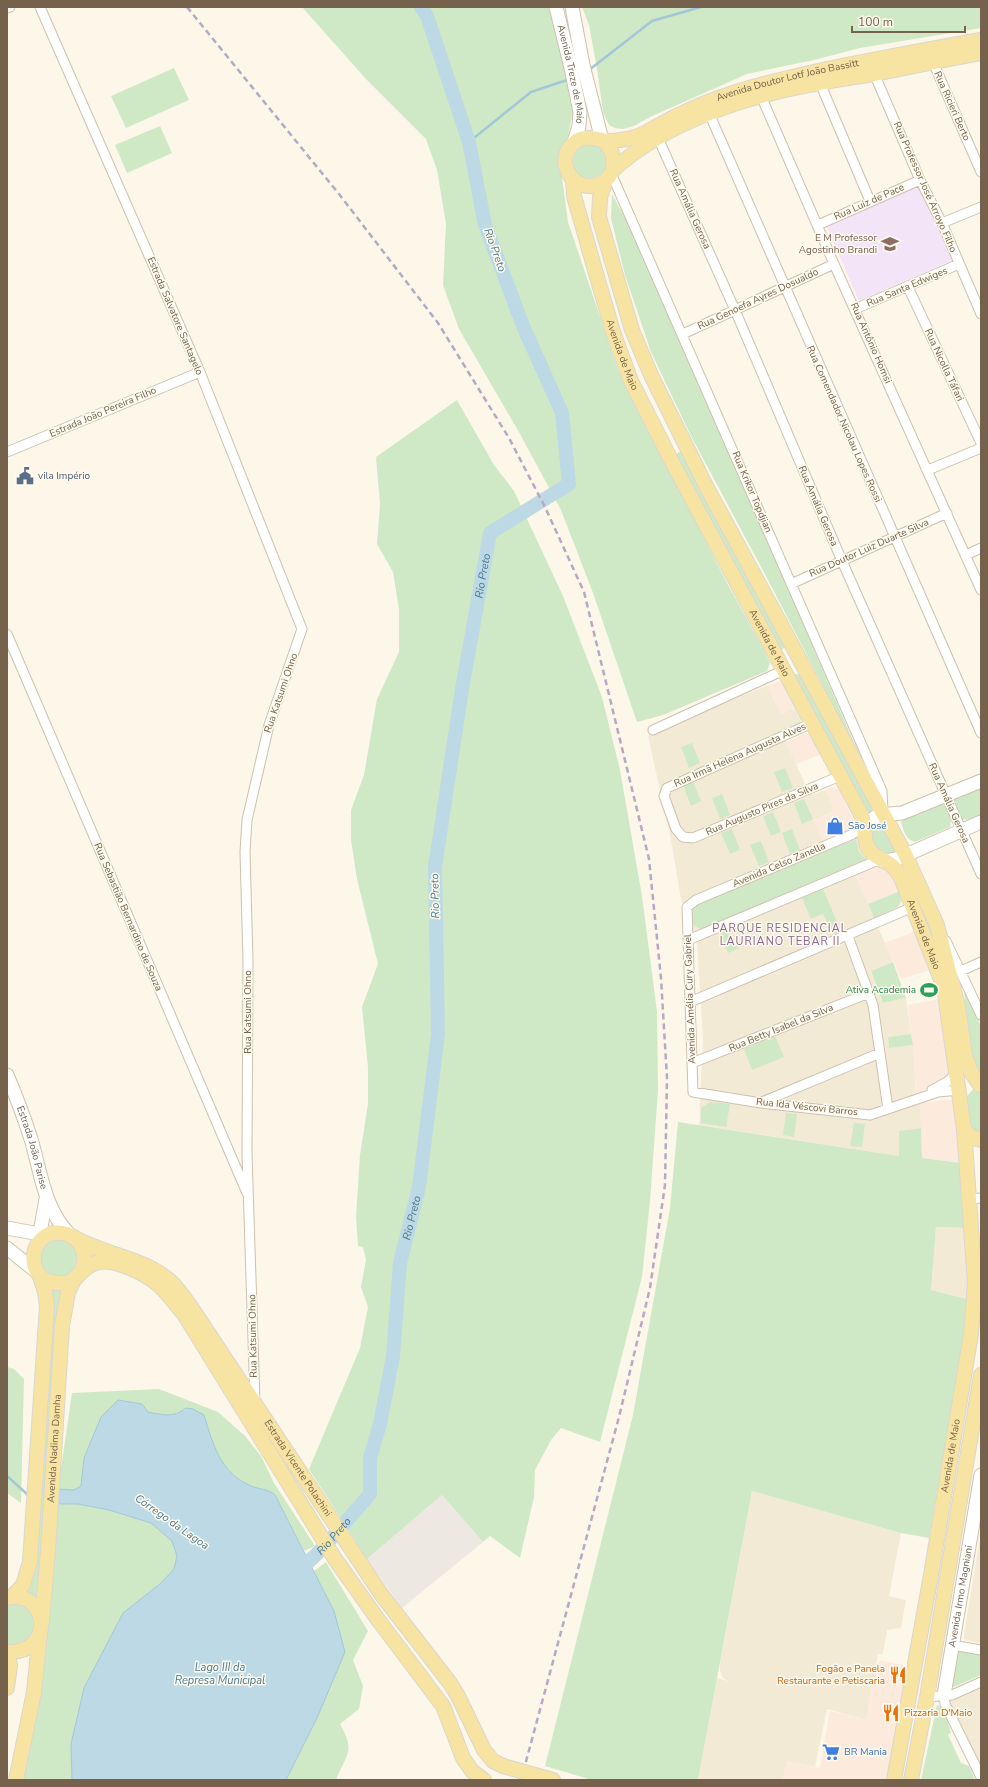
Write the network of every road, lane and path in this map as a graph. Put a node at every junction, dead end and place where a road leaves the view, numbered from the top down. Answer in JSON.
{"nodes":[{"id":1,"x":10,"y":7,"type":"edge"},
{"id":2,"x":40,"y":7,"type":"edge"},
{"id":3,"x":556,"y":7,"type":"edge"},
{"id":4,"x":572,"y":7,"type":"edge"},
{"id":5,"x":7,"y":8,"type":"edge"},
{"id":6,"x":981,"y":40,"type":"edge"},
{"id":7,"x":981,"y":53,"type":"edge"},
{"id":8,"x":866,"y":62,"type":"junction"},
{"id":9,"x":933,"y":62,"type":"junction"},
{"id":10,"x":577,"y":66,"type":"junction"},
{"id":11,"x":874,"y":74,"type":"junction"},
{"id":12,"x":820,"y":83,"type":"junction"},
{"id":13,"x":761,"y":96,"type":"junction"},
{"id":14,"x":709,"y":114,"type":"junction"},
{"id":15,"x":658,"y":138,"type":"junction"},
{"id":16,"x":602,"y":140,"type":"junction"},
{"id":17,"x":574,"y":142,"type":"junction"},
{"id":18,"x":981,"y":172,"type":"edge"},
{"id":19,"x":610,"y":174,"type":"junction"},
{"id":20,"x":573,"y":179,"type":"junction"},
{"id":21,"x":920,"y":180,"type":"junction"},
{"id":22,"x":870,"y":201,"type":"junction"},
{"id":23,"x":981,"y":207,"type":"edge"},
{"id":24,"x":942,"y":223,"type":"junction"},
{"id":25,"x":818,"y":225,"type":"junction"},
{"id":26,"x":834,"y":264,"type":"junction"},
{"id":27,"x":959,"y":264,"type":"junction"},
{"id":28,"x":784,"y":287,"type":"junction"},
{"id":29,"x":908,"y":287,"type":"junction"},
{"id":30,"x":855,"y":309,"type":"junction"},
{"id":31,"x":735,"y":310,"type":"junction"},
{"id":32,"x":981,"y":314,"type":"edge"},
{"id":33,"x":683,"y":334,"type":"junction"},
{"id":34,"x":200,"y":372,"type":"junction"},
{"id":35,"x":981,"y":443,"type":"edge"},
{"id":36,"x":981,"y":448,"type":"edge"},
{"id":37,"x":7,"y":452,"type":"edge"},
{"id":38,"x":928,"y":470,"type":"junction"},
{"id":39,"x":947,"y":513,"type":"junction"},
{"id":40,"x":894,"y":537,"type":"junction"},
{"id":41,"x":981,"y":548,"type":"edge"},
{"id":42,"x":966,"y":555,"type":"junction"},
{"id":43,"x":842,"y":561,"type":"junction"},
{"id":44,"x":791,"y":584,"type":"junction"},
{"id":45,"x":981,"y":590,"type":"edge"},
{"id":46,"x":302,"y":629,"type":"joint"},
{"id":47,"x":7,"y":634,"type":"edge"},
{"id":48,"x":792,"y":645,"type":"junction"},
{"id":49,"x":781,"y":665,"type":"junction"},
{"id":50,"x":808,"y":675,"type":"junction"},
{"id":51,"x":812,"y":724,"type":"junction"},
{"id":52,"x":653,"y":730,"type":"dead end"},
{"id":53,"x":981,"y":733,"type":"edge"},
{"id":54,"x":840,"y":776,"type":"junction"},
{"id":55,"x":981,"y":782,"type":"edge"},
{"id":56,"x":946,"y":796,"type":"junction"},
{"id":57,"x":883,"y":814,"type":"junction"},
{"id":58,"x":981,"y":822,"type":"edge"},
{"id":59,"x":865,"y":825,"type":"junction"},
{"id":60,"x":961,"y":830,"type":"junction"},
{"id":61,"x":683,"y":837,"type":"joint"},
{"id":62,"x":905,"y":854,"type":"junction"},
{"id":63,"x":883,"y":860,"type":"junction"},
{"id":64,"x":981,"y":874,"type":"edge"},
{"id":65,"x":687,"y":907,"type":"joint"},
{"id":66,"x":913,"y":908,"type":"junction"},
{"id":67,"x":687,"y":925,"type":"junction"},
{"id":68,"x":937,"y":925,"type":"junction"},
{"id":69,"x":706,"y":932,"type":"junction"},
{"id":70,"x":848,"y":936,"type":"junction"},
{"id":71,"x":688,"y":940,"type":"junction"},
{"id":72,"x":981,"y":962,"type":"edge"},
{"id":73,"x":961,"y":971,"type":"junction"},
{"id":74,"x":869,"y":993,"type":"junction"},
{"id":75,"x":690,"y":1002,"type":"junction"},
{"id":76,"x":981,"y":1015,"type":"edge"},
{"id":77,"x":880,"y":1052,"type":"junction"},
{"id":78,"x":692,"y":1063,"type":"junction"},
{"id":79,"x":956,"y":1074,"type":"junction"},
{"id":80,"x":7,"y":1075,"type":"edge"},
{"id":81,"x":981,"y":1085,"type":"edge"},
{"id":82,"x":693,"y":1092,"type":"joint"},
{"id":83,"x":960,"y":1095,"type":"junction"},
{"id":84,"x":918,"y":1098,"type":"junction"},
{"id":85,"x":760,"y":1103,"type":"junction"},
{"id":86,"x":888,"y":1109,"type":"junction"},
{"id":87,"x":964,"y":1129,"type":"junction"},
{"id":88,"x":981,"y":1140,"type":"edge"},
{"id":89,"x":46,"y":1198,"type":"junction"},
{"id":90,"x":976,"y":1199,"type":"edge"},
{"id":91,"x":250,"y":1200,"type":"junction"},
{"id":92,"x":7,"y":1228,"type":"edge"},
{"id":93,"x":39,"y":1232,"type":"junction"},
{"id":94,"x":72,"y":1237,"type":"junction"},
{"id":95,"x":7,"y":1248,"type":"edge"},
{"id":96,"x":38,"y":1274,"type":"junction"},
{"id":97,"x":77,"y":1276,"type":"junction"},
{"id":98,"x":981,"y":1375,"type":"edge"},
{"id":99,"x":255,"y":1403,"type":"junction"},
{"id":100,"x":949,"y":1471,"type":"junction"},
{"id":101,"x":964,"y":1472,"type":"junction"},
{"id":102,"x":981,"y":1476,"type":"edge"},
{"id":103,"x":977,"y":1532,"type":"edge"},
{"id":104,"x":10,"y":1597,"type":"edge"},
{"id":105,"x":41,"y":1627,"type":"junction"},
{"id":106,"x":952,"y":1645,"type":"junction"},
{"id":107,"x":981,"y":1650,"type":"edge"},
{"id":108,"x":7,"y":1652,"type":"edge"},
{"id":109,"x":981,"y":1682,"type":"edge"},
{"id":110,"x":7,"y":1688,"type":"edge"},
{"id":111,"x":911,"y":1695,"type":"junction"},
{"id":112,"x":944,"y":1695,"type":"junction"},
{"id":113,"x":927,"y":1697,"type":"junction"},
{"id":114,"x":981,"y":1777,"type":"edge"},
{"id":115,"x":548,"y":1778,"type":"edge"},
{"id":116,"x":16,"y":1780,"type":"edge"},
{"id":117,"x":484,"y":1780,"type":"edge"},
{"id":118,"x":894,"y":1780,"type":"edge"},
{"id":119,"x":911,"y":1780,"type":"edge"}],
"edges":[{"from":1,"to":5,"type":"street"},
{"from":2,"to":34,"type":"street","name":"Estrada Salvatore Santagelo"},
{"from":3,"to":10,"type":"street","name":"Avenida Treze de Maio"},
{"from":4,"to":10,"type":"street","name":"Avenida Treze de Maio"},
{"from":6,"to":8,"type":"main road","name":"Avenida Doutor Lotf João Bassitt"},
{"from":7,"to":9,"type":"main road","name":"Avenida Doutor Lotf João Bassitt"},
{"from":8,"to":11,"type":"street","name":"Rua Professor José Arroyo Filho"},
{"from":8,"to":16,"type":"main road","name":"Avenida Doutor Lotf João Bassitt"},
{"from":9,"to":11,"type":"main road","name":"Avenida Doutor Lotf João Bassitt"},
{"from":9,"to":18,"type":"street","name":"Rua Ricieri Berto"},
{"from":10,"to":16,"type":"street","name":"Avenida Treze de Maio"},
{"from":10,"to":17,"type":"street","name":"Avenida Treze de Maio"},
{"from":11,"to":12,"type":"main road","name":"Avenida Doutor Lotf João Bassitt"},
{"from":11,"to":21,"type":"street","name":"Rua Professor José Arroyo Filho"},
{"from":12,"to":13,"type":"main road","name":"Avenida Doutor Lotf João Bassitt"},
{"from":12,"to":22,"type":"street"},
{"from":13,"to":14,"type":"main road","name":"Avenida Doutor Lotf João Bassitt"},
{"from":13,"to":25,"type":"street","name":"Rua Antônio Homsi"},
{"from":14,"to":15,"type":"main road","name":"Avenida Doutor Lotf João Bassitt"},
{"from":14,"to":28,"type":"street","name":"Rua Comendador Nicolau Lopes Rossi"},
{"from":15,"to":19,"type":"main road","name":"Avenida Doutor Lotf João Bassitt"},
{"from":15,"to":31,"type":"street","name":"Rua Amália Gerosa"},
{"from":16,"to":17,"type":"main road"},
{"from":16,"to":19,"type":"main road"},
{"from":17,"to":20,"type":"main road"},
{"from":19,"to":20,"type":"main road"},
{"from":19,"to":33,"type":"street","name":"Rua Krikor Topdjian"},
{"from":19,"to":48,"type":"main road","name":"Avenida de Maio"},
{"from":20,"to":49,"type":"main road","name":"Avenida de Maio"},
{"from":21,"to":22,"type":"street","name":"Rua Luiz de Pace"},
{"from":21,"to":24,"type":"street","name":"Rua Professor José Arroyo Filho"},
{"from":22,"to":25,"type":"street","name":"Rua Luiz de Pace"},
{"from":23,"to":24,"type":"street"},
{"from":24,"to":27,"type":"street","name":"Rua Professor José Arroyo Filho"},
{"from":25,"to":26,"type":"street","name":"Rua Antônio Homsi"},
{"from":26,"to":28,"type":"street","name":"Rua Genoefa Ayres Dosualdo"},
{"from":26,"to":30,"type":"street","name":"Rua Antônio Homsi"},
{"from":27,"to":29,"type":"street","name":"Rua Santa Edwiges"},
{"from":27,"to":32,"type":"street","name":"Rua Professor José Arroyo Filho"},
{"from":28,"to":31,"type":"street","name":"Rua Genoefa Ayres Dosualdo"},
{"from":28,"to":40,"type":"street","name":"Rua Comendador Nicolau Lopes Rossi"},
{"from":29,"to":30,"type":"street","name":"Rua Santa Edwiges"},
{"from":29,"to":35,"type":"street","name":"Rua Nicolla Táfari"},
{"from":30,"to":38,"type":"street","name":"Rua Antônio Homsi"},
{"from":31,"to":33,"type":"street","name":"Rua Genoefa Ayres Dosualdo"},
{"from":31,"to":43,"type":"street","name":"Rua Amália Gerosa"},
{"from":33,"to":44,"type":"street","name":"Rua Krikor Topdjian"},
{"from":34,"to":37,"type":"street","name":"Estrada João Pereira Filho"},
{"from":34,"to":46,"type":"street","name":"Estrada Salvatore Santagelo"},
{"from":36,"to":38,"type":"street"},
{"from":38,"to":39,"type":"street","name":"Rua Antônio Homsi"},
{"from":39,"to":40,"type":"street","name":"Rua Doutor Luiz Duarte Silva"},
{"from":39,"to":42,"type":"street","name":"Rua Antônio Homsi"},
{"from":40,"to":43,"type":"street","name":"Rua Doutor Luiz Duarte Silva"},
{"from":40,"to":53,"type":"street","name":"Rua Comendador Nicolau Lopes Rossi"},
{"from":41,"to":42,"type":"street"},
{"from":42,"to":45,"type":"street","name":"Rua Antônio Homsi"},
{"from":43,"to":44,"type":"street","name":"Rua Doutor Luiz Duarte Silva"},
{"from":43,"to":56,"type":"street","name":"Rua Amália Gerosa"},
{"from":44,"to":57,"type":"street","name":"Rua Krikor Topdjian"},
{"from":46,"to":91,"type":"street","name":"Rua Katsumi Ohno"},
{"from":47,"to":91,"type":"street","name":"Rua Sebastião Bernardino de Souza"},
{"from":48,"to":49,"type":"main road"},
{"from":48,"to":50,"type":"main road","name":"Avenida de Maio"},
{"from":49,"to":50,"type":"main road"},
{"from":49,"to":51,"type":"main road","name":"Avenida de Maio"},
{"from":49,"to":52,"type":"street"},
{"from":50,"to":57,"type":"main road","name":"Avenida de Maio"},
{"from":51,"to":54,"type":"main road","name":"Avenida de Maio"},
{"from":51,"to":61,"type":"street","name":"Rua Irmã Helena Augusta Alves"},
{"from":54,"to":59,"type":"main road","name":"Avenida de Maio"},
{"from":54,"to":61,"type":"street","name":"Rua Augusto Pires da Silva"},
{"from":55,"to":56,"type":"street","name":"Avenida Celso Zanella"},
{"from":56,"to":57,"type":"street","name":"Avenida Celso Zanella"},
{"from":56,"to":60,"type":"street","name":"Rua Amália Gerosa"},
{"from":57,"to":59,"type":"street","name":"Avenida Celso Zanella"},
{"from":57,"to":62,"type":"main road","name":"Avenida de Maio"},
{"from":58,"to":60,"type":"street"},
{"from":59,"to":63,"type":"main road","name":"Avenida de Maio"},
{"from":59,"to":65,"type":"street","name":"Avenida Celso Zanella"},
{"from":60,"to":62,"type":"street"},
{"from":60,"to":64,"type":"street","name":"Rua Amália Gerosa"},
{"from":62,"to":63,"type":"street"},
{"from":62,"to":68,"type":"main road","name":"Avenida de Maio"},
{"from":63,"to":66,"type":"main road","name":"Avenida de Maio"},
{"from":63,"to":69,"type":"street"},
{"from":65,"to":67,"type":"street","name":"Avenida Amélia Cury Gabriel"},
{"from":66,"to":70,"type":"street"},
{"from":66,"to":79,"type":"main road","name":"Avenida de Maio"},
{"from":67,"to":69,"type":"street"},
{"from":67,"to":71,"type":"street","name":"Avenida Amélia Cury Gabriel"},
{"from":68,"to":73,"type":"street"},
{"from":68,"to":81,"type":"main road","name":"Avenida de Maio"},
{"from":69,"to":71,"type":"street"},
{"from":70,"to":74,"type":"street"},
{"from":70,"to":75,"type":"street"},
{"from":71,"to":75,"type":"street","name":"Avenida Amélia Cury Gabriel"},
{"from":72,"to":73,"type":"street"},
{"from":73,"to":76,"type":"street"},
{"from":74,"to":77,"type":"street"},
{"from":74,"to":78,"type":"street","name":"Rua Betty Isabel da Silva"},
{"from":75,"to":78,"type":"street","name":"Avenida Amélia Cury Gabriel"},
{"from":77,"to":85,"type":"street"},
{"from":77,"to":86,"type":"street"},
{"from":78,"to":82,"type":"street","name":"Avenida Amélia Cury Gabriel"},
{"from":79,"to":83,"type":"main road","name":"Avenida de Maio"},
{"from":79,"to":84,"type":"street","name":"Rua Ida Véscovi Barros"},
{"from":80,"to":89,"type":"street","name":"Estrada João Parise"},
{"from":81,"to":83,"type":"main road"},
{"from":82,"to":85,"type":"street","name":"Rua Ida Véscovi Barros"},
{"from":83,"to":84,"type":"street","name":"Rua Ida Véscovi Barros"},
{"from":83,"to":87,"type":"main road","name":"Avenida de Maio"},
{"from":84,"to":86,"type":"street","name":"Rua Ida Véscovi Barros"},
{"from":85,"to":86,"type":"street","name":"Rua Ida Véscovi Barros"},
{"from":87,"to":88,"type":"main road"},
{"from":87,"to":90,"type":"main road","name":"Avenida de Maio"},
{"from":89,"to":93,"type":"street","name":"Estrada João Parise"},
{"from":89,"to":94,"type":"street","name":"Estrada João Parise"},
{"from":90,"to":100,"type":"main road","name":"Avenida de Maio"},
{"from":91,"to":99,"type":"street","name":"Rua Katsumi Ohno"},
{"from":92,"to":93,"type":"street"},
{"from":93,"to":94,"type":"main road"},
{"from":93,"to":96,"type":"main road"},
{"from":94,"to":97,"type":"main road"},
{"from":94,"to":99,"type":"main road","name":"Estrada Vicente Polachini"},
{"from":95,"to":96,"type":"street"},
{"from":96,"to":97,"type":"main road"},
{"from":96,"to":104,"type":"main road","name":"Avenida Nadima Damha"},
{"from":97,"to":105,"type":"main road","name":"Avenida Nadima Damha"},
{"from":97,"to":117,"type":"main road","name":"Estrada Vicente Polachini"},
{"from":98,"to":101,"type":"main road","name":"Avenida de Maio"},
{"from":99,"to":115,"type":"main road","name":"Estrada Vicente Polachini","bridge":true},
{"from":100,"to":101,"type":"main road"},
{"from":100,"to":111,"type":"main road","name":"Avenida de Maio"},
{"from":101,"to":113,"type":"main road","name":"Avenida de Maio"},
{"from":102,"to":103,"type":"street","name":"Avenida Irmo Magniani"},
{"from":103,"to":106,"type":"street","name":"Avenida Irmo Magniani"},
{"from":104,"to":105,"type":"main road"},
{"from":105,"to":108,"type":"main road"},
{"from":105,"to":116,"type":"main road","name":"Avenida Nadima Damha"},
{"from":106,"to":107,"type":"street"},
{"from":106,"to":112,"type":"street","name":"Avenida Irmo Magniani"},
{"from":108,"to":110,"type":"main road"},
{"from":109,"to":112,"type":"street"},
{"from":111,"to":113,"type":"main road"},
{"from":111,"to":118,"type":"main road","name":"Avenida de Maio"},
{"from":112,"to":113,"type":"street"},
{"from":112,"to":114,"type":"street"},
{"from":113,"to":119,"type":"main road","name":"Avenida de Maio"}]}
